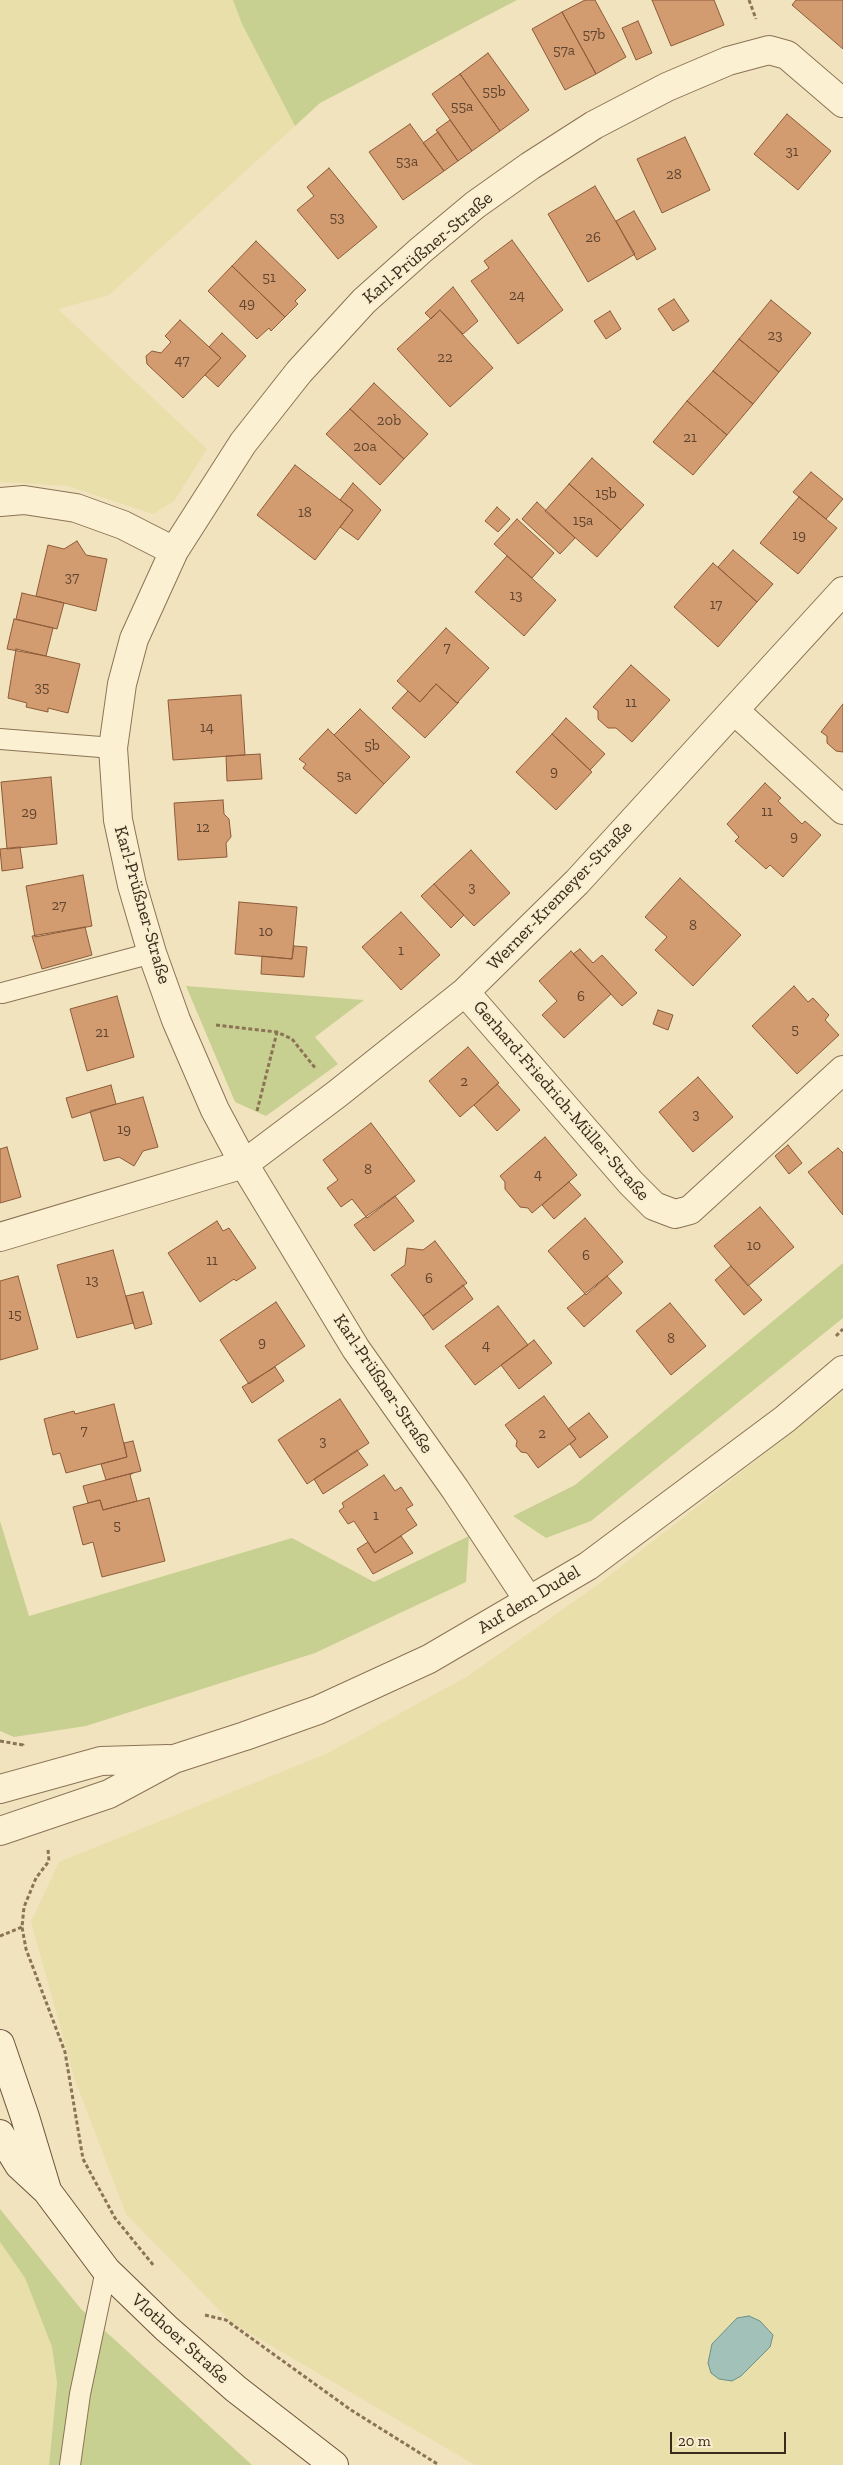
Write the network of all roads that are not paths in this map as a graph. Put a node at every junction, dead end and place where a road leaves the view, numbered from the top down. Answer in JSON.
{"nodes":[{"id":1,"x":843,"y":103,"type":"edge"},
{"id":2,"x":0,"y":502,"type":"edge"},
{"id":3,"x":174,"y":551,"type":"junction"},
{"id":4,"x":843,"y":591,"type":"edge"},
{"id":5,"x":735,"y":711,"type":"junction"},
{"id":6,"x":0,"y":739,"type":"edge"},
{"id":7,"x":113,"y":748,"type":"junction"},
{"id":8,"x":843,"y":810,"type":"edge"},
{"id":9,"x":152,"y":953,"type":"junction"},
{"id":10,"x":465,"y":992,"type":"junction"},
{"id":11,"x":2,"y":993,"type":"dead end"},
{"id":12,"x":843,"y":1070,"type":"edge"},
{"id":13,"x":244,"y":1164,"type":"junction"},
{"id":14,"x":0,"y":1237,"type":"edge"},
{"id":15,"x":843,"y":1370,"type":"edge"},
{"id":16,"x":529,"y":1600,"type":"junction"},
{"id":17,"x":174,"y":1759,"type":"junction"},
{"id":18,"x":0,"y":1789,"type":"edge"},
{"id":19,"x":0,"y":1831,"type":"edge"},
{"id":20,"x":0,"y":2044,"type":"edge"},
{"id":21,"x":0,"y":2134,"type":"edge"},
{"id":22,"x":47,"y":2191,"type":"junction"},
{"id":23,"x":106,"y":2270,"type":"junction"},
{"id":24,"x":70,"y":2465,"type":"edge"},
{"id":25,"x":334,"y":2465,"type":"edge"}],
"edges":[{"from":1,"to":3,"type":"street","name":"Karl-Prüßner-Straße"},
{"from":2,"to":3,"type":"street"},
{"from":3,"to":7,"type":"street","name":"Karl-Prüßner-Straße"},
{"from":4,"to":5,"type":"street","name":"Werner-Kremeyer-Straße"},
{"from":5,"to":8,"type":"street"},
{"from":5,"to":10,"type":"street","name":"Werner-Kremeyer-Straße"},
{"from":6,"to":7,"type":"lane"},
{"from":7,"to":9,"type":"street","name":"Karl-Prüßner-Straße"},
{"from":9,"to":11,"type":"lane"},
{"from":9,"to":13,"type":"street","name":"Karl-Prüßner-Straße"},
{"from":10,"to":12,"type":"street","name":"Gerhard-Friedrich-Müller-Straße"},
{"from":10,"to":13,"type":"street","name":"Werner-Kremeyer-Straße"},
{"from":13,"to":14,"type":"street"},
{"from":13,"to":16,"type":"street","name":"Karl-Prüßner-Straße"},
{"from":15,"to":16,"type":"street","name":"Auf dem Dudel"},
{"from":16,"to":17,"type":"street","name":"Auf dem Dudel"},
{"from":17,"to":18,"type":"street","name":"Auf dem Dudel"},
{"from":17,"to":19,"type":"street","name":"Auf dem Dudel"},
{"from":20,"to":22,"type":"street","name":"Vlothoer Straße"},
{"from":21,"to":22,"type":"street","name":"Vlothoer Straße"},
{"from":22,"to":23,"type":"street","name":"Vlothoer Straße"},
{"from":23,"to":24,"type":"lane"},
{"from":23,"to":25,"type":"street","name":"Vlothoer Straße"}]}
